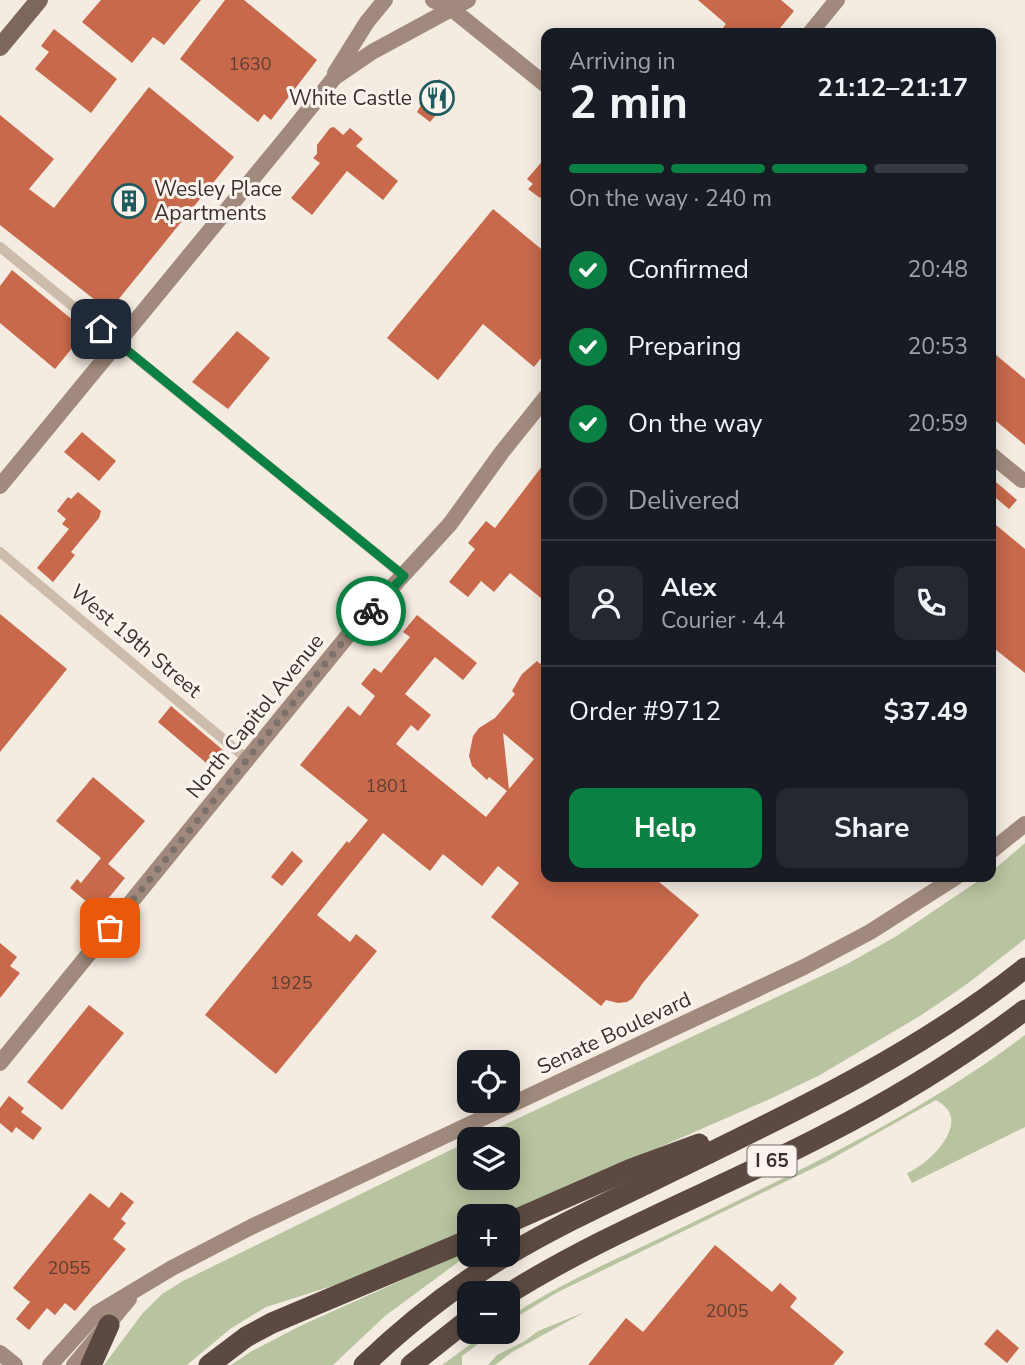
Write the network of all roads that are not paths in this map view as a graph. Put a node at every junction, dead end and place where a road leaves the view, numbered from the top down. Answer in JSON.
{"nodes":[{"id":1,"x":39,"y":0,"type":"edge"},
{"id":2,"x":385,"y":0,"type":"edge"},
{"id":3,"x":433,"y":0,"type":"edge"},
{"id":4,"x":468,"y":0,"type":"edge"},
{"id":5,"x":837,"y":0,"type":"edge"},
{"id":6,"x":450,"y":5,"type":"edge"},
{"id":7,"x":814,"y":28,"type":"edge"},
{"id":8,"x":0,"y":47,"type":"edge"},
{"id":9,"x":541,"y":81,"type":"edge"},
{"id":10,"x":328,"y":83,"type":"junction"},
{"id":11,"x":0,"y":247,"type":"edge"},
{"id":12,"x":118,"y":343,"type":"junction"},
{"id":13,"x":541,"y":403,"type":"edge"},
{"id":14,"x":996,"y":459,"type":"edge"},
{"id":15,"x":1022,"y":480,"type":"dead end"},
{"id":16,"x":0,"y":486,"type":"edge"},
{"id":17,"x":0,"y":552,"type":"edge"},
{"id":18,"x":404,"y":576,"type":"junction"},
{"id":19,"x":247,"y":759,"type":"junction"},
{"id":20,"x":1025,"y":824,"type":"edge"},
{"id":21,"x":996,"y":847,"type":"edge"},
{"id":22,"x":948,"y":882,"type":"edge"},
{"id":23,"x":1025,"y":968,"type":"edge"},
{"id":24,"x":1025,"y":1010,"type":"edge"},
{"id":25,"x":0,"y":1063,"type":"edge"},
{"id":26,"x":803,"y":1107,"type":"junction"},
{"id":27,"x":520,"y":1218,"type":"edge"},
{"id":28,"x":457,"y":1245,"type":"edge"},
{"id":29,"x":520,"y":1248,"type":"edge"},
{"id":30,"x":489,"y":1267,"type":"edge"},
{"id":31,"x":520,"y":1287,"type":"edge"},
{"id":32,"x":135,"y":1292,"type":"junction"},
{"id":33,"x":109,"y":1325,"type":"junction"},
{"id":34,"x":457,"y":1329,"type":"edge"},
{"id":35,"x":0,"y":1353,"type":"edge"},
{"id":36,"x":212,"y":1363,"type":"edge"},
{"id":37,"x":15,"y":1365,"type":"edge"},
{"id":38,"x":50,"y":1365,"type":"edge"},
{"id":39,"x":74,"y":1365,"type":"edge"},
{"id":40,"x":91,"y":1365,"type":"edge"},
{"id":41,"x":364,"y":1365,"type":"edge"},
{"id":42,"x":411,"y":1365,"type":"edge"}],
"edges":[{"from":1,"to":8,"type":"main road"},
{"from":2,"to":10,"type":"main road"},
{"from":3,"to":6,"type":"main road"},
{"from":4,"to":6,"type":"main road"},
{"from":5,"to":7,"type":"main road"},
{"from":6,"to":9,"type":"main road"},
{"from":6,"to":10,"type":"main road"},
{"from":10,"to":12,"type":"main road"},
{"from":11,"to":12,"type":"street"},
{"from":12,"to":16,"type":"main road"},
{"from":12,"to":18,"type":"street"},
{"from":13,"to":18,"type":"main road","name":"North Capitol Avenue"},
{"from":14,"to":15,"type":"main road"},
{"from":17,"to":19,"type":"street","name":"West 19th Street"},
{"from":18,"to":19,"type":"main road","name":"North Capitol Avenue"},
{"from":19,"to":25,"type":"main road","name":"North Capitol Avenue"},
{"from":20,"to":21,"type":"main road"},
{"from":22,"to":32,"type":"main road","name":"Senate Boulevard"},
{"from":23,"to":26,"type":"highway","number":"I 65"},
{"from":24,"to":31,"type":"highway","number":"I 65"},
{"from":26,"to":27,"type":"highway"},
{"from":26,"to":29,"type":"highway","number":"I 65"},
{"from":28,"to":36,"type":"highway"},
{"from":30,"to":41,"type":"highway","number":"I 65"},
{"from":32,"to":33,"type":"main road","name":"Senate Boulevard"},
{"from":32,"to":38,"type":"main road","name":"Senate Boulevard"},
{"from":33,"to":39,"type":"main road","name":"Senate Boulevard"},
{"from":33,"to":40,"type":"highway"},
{"from":34,"to":42,"type":"highway"},
{"from":35,"to":37,"type":"main road"}]}
